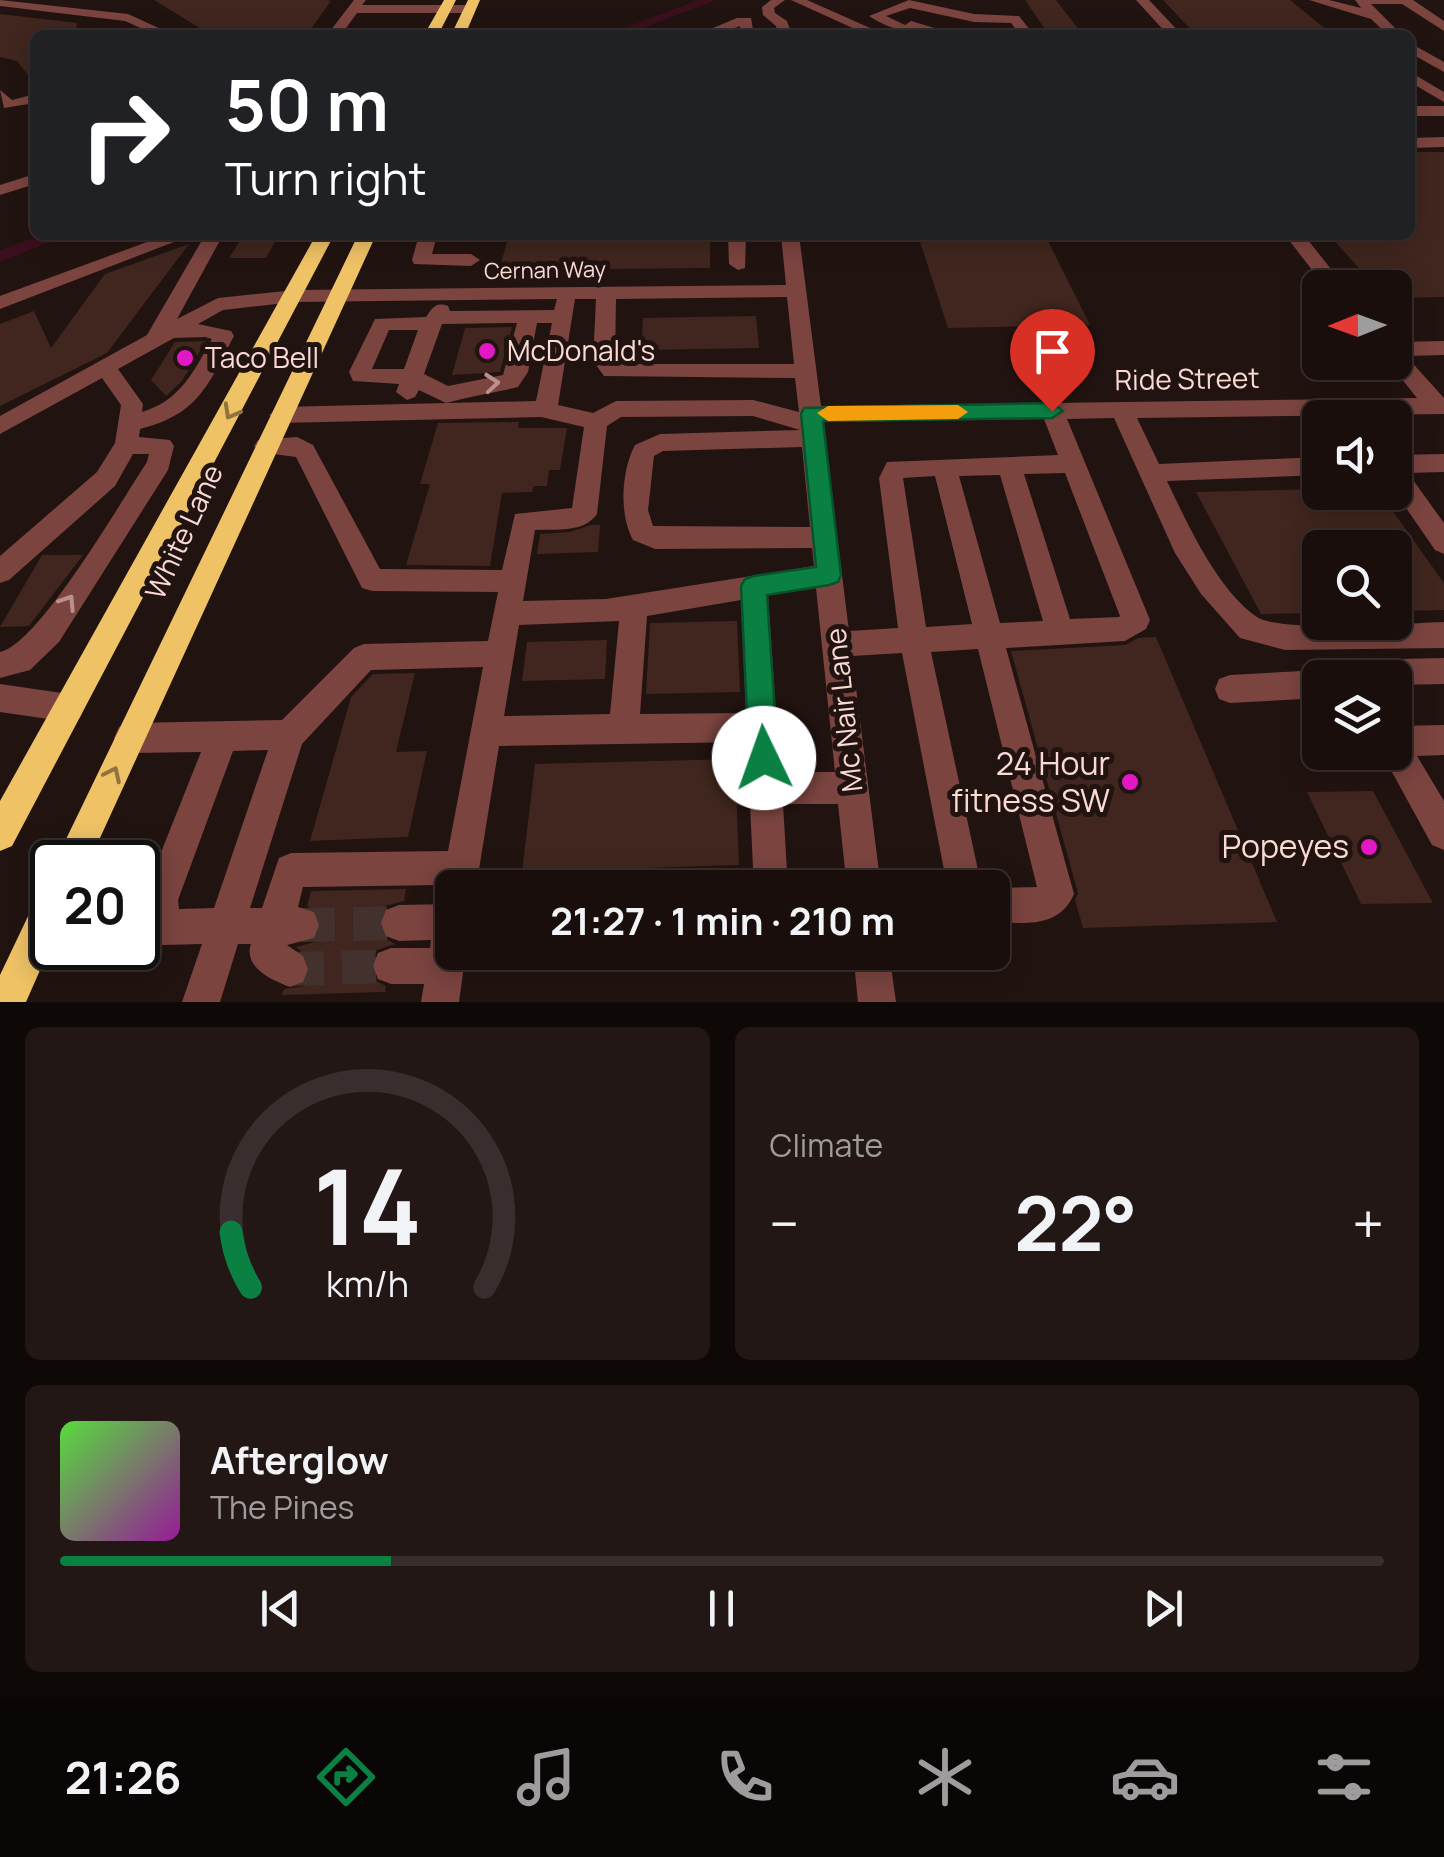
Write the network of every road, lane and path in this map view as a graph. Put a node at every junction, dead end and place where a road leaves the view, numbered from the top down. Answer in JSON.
{"nodes":[{"id":1,"x":88,"y":0,"type":"edge"},
{"id":2,"x":780,"y":0,"type":"edge"},
{"id":3,"x":797,"y":0,"type":"edge"},
{"id":4,"x":1142,"y":0,"type":"edge"},
{"id":5,"x":1315,"y":0,"type":"edge"},
{"id":6,"x":1405,"y":0,"type":"edge"},
{"id":7,"x":1358,"y":1,"type":"edge"},
{"id":8,"x":0,"y":2,"type":"edge"},
{"id":9,"x":982,"y":3,"type":"dead end"},
{"id":10,"x":356,"y":4,"type":"edge"},
{"id":11,"x":448,"y":4,"type":"edge"},
{"id":12,"x":472,"y":4,"type":"edge"},
{"id":13,"x":946,"y":6,"type":"edge"},
{"id":14,"x":69,"y":10,"type":"junction"},
{"id":15,"x":1371,"y":15,"type":"junction"},
{"id":16,"x":970,"y":17,"type":"junction"},
{"id":17,"x":1437,"y":17,"type":"edge"},
{"id":18,"x":907,"y":27,"type":"junction"},
{"id":19,"x":1444,"y":27,"type":"edge"},
{"id":20,"x":156,"y":30,"type":"edge"},
{"id":21,"x":338,"y":30,"type":"edge"},
{"id":22,"x":434,"y":30,"type":"edge"},
{"id":23,"x":460,"y":30,"type":"edge"},
{"id":24,"x":784,"y":30,"type":"edge"},
{"id":25,"x":869,"y":30,"type":"edge"},
{"id":26,"x":897,"y":30,"type":"edge"},
{"id":27,"x":917,"y":30,"type":"edge"},
{"id":28,"x":957,"y":30,"type":"edge"},
{"id":29,"x":1024,"y":30,"type":"edge"},
{"id":30,"x":1170,"y":30,"type":"edge"},
{"id":31,"x":1389,"y":30,"type":"edge"},
{"id":32,"x":1415,"y":50,"type":"edge"},
{"id":33,"x":1443,"y":68,"type":"edge"},
{"id":34,"x":1415,"y":71,"type":"edge"},
{"id":35,"x":1415,"y":77,"type":"edge"},
{"id":36,"x":0,"y":94,"type":"edge"},
{"id":37,"x":30,"y":99,"type":"edge"},
{"id":38,"x":1415,"y":99,"type":"edge"},
{"id":39,"x":1443,"y":102,"type":"edge"},
{"id":40,"x":1415,"y":110,"type":"edge"},
{"id":41,"x":1415,"y":142,"type":"edge"},
{"id":42,"x":1444,"y":142,"type":"edge"},
{"id":43,"x":30,"y":181,"type":"edge"},
{"id":44,"x":0,"y":190,"type":"edge"},
{"id":45,"x":170,"y":240,"type":"edge"},
{"id":46,"x":211,"y":240,"type":"edge"},
{"id":47,"x":322,"y":240,"type":"edge"},
{"id":48,"x":365,"y":240,"type":"edge"},
{"id":49,"x":427,"y":240,"type":"edge"},
{"id":50,"x":478,"y":240,"type":"edge"},
{"id":51,"x":737,"y":240,"type":"edge"},
{"id":52,"x":791,"y":240,"type":"edge"},
{"id":53,"x":1298,"y":240,"type":"edge"},
{"id":54,"x":472,"y":260,"type":"junction"},
{"id":55,"x":738,"y":264,"type":"dead end"},
{"id":56,"x":1323,"y":270,"type":"edge"},
{"id":57,"x":797,"y":291,"type":"junction"},
{"id":58,"x":606,"y":294,"type":"junction"},
{"id":59,"x":294,"y":296,"type":"junction"},
{"id":60,"x":453,"y":296,"type":"junction"},
{"id":61,"x":338,"y":298,"type":"junction"},
{"id":62,"x":0,"y":303,"type":"edge"},
{"id":63,"x":566,"y":305,"type":"junction"},
{"id":64,"x":528,"y":316,"type":"junction"},
{"id":65,"x":435,"y":320,"type":"junction"},
{"id":66,"x":161,"y":334,"type":"junction"},
{"id":67,"x":1444,"y":348,"type":"edge"},
{"id":68,"x":1412,"y":349,"type":"edge"},
{"id":69,"x":105,"y":367,"type":"junction"},
{"id":70,"x":806,"y":372,"type":"junction"},
{"id":71,"x":1412,"y":376,"type":"edge"},
{"id":72,"x":412,"y":377,"type":"junction"},
{"id":73,"x":1440,"y":406,"type":"edge"},
{"id":74,"x":1412,"y":408,"type":"edge"},
{"id":75,"x":546,"y":410,"type":"junction"},
{"id":76,"x":1122,"y":410,"type":"junction"},
{"id":77,"x":1052,"y":411,"type":"junction"},
{"id":78,"x":401,"y":412,"type":"junction"},
{"id":79,"x":1302,"y":412,"type":"edge"},
{"id":80,"x":280,"y":414,"type":"junction"},
{"id":81,"x":596,"y":422,"type":"junction"},
{"id":82,"x":813,"y":425,"type":"junction"},
{"id":83,"x":0,"y":426,"type":"edge"},
{"id":84,"x":128,"y":434,"type":"junction"},
{"id":85,"x":266,"y":446,"type":"junction"},
{"id":86,"x":1444,"y":463,"type":"edge"},
{"id":87,"x":1074,"y":464,"type":"junction"},
{"id":88,"x":1412,"y":464,"type":"edge"},
{"id":89,"x":1009,"y":465,"type":"junction"},
{"id":90,"x":945,"y":466,"type":"junction"},
{"id":91,"x":1302,"y":467,"type":"edge"},
{"id":92,"x":1151,"y":473,"type":"junction"},
{"id":93,"x":1412,"y":497,"type":"edge"},
{"id":94,"x":825,"y":537,"type":"junction"},
{"id":95,"x":1444,"y":542,"type":"edge"},
{"id":96,"x":0,"y":572,"type":"edge"},
{"id":97,"x":829,"y":575,"type":"junction"},
{"id":98,"x":513,"y":582,"type":"junction"},
{"id":99,"x":754,"y":586,"type":"junction"},
{"id":100,"x":634,"y":607,"type":"junction"},
{"id":101,"x":508,"y":612,"type":"junction"},
{"id":102,"x":1060,"y":632,"type":"junction"},
{"id":103,"x":990,"y":634,"type":"junction"},
{"id":104,"x":1444,"y":634,"type":"edge"},
{"id":105,"x":914,"y":638,"type":"junction"},
{"id":106,"x":837,"y":644,"type":"junction"},
{"id":107,"x":500,"y":654,"type":"junction"},
{"id":108,"x":0,"y":665,"type":"edge"},
{"id":109,"x":1444,"y":671,"type":"edge"},
{"id":110,"x":1412,"y":673,"type":"edge"},
{"id":111,"x":1302,"y":685,"type":"edge"},
{"id":112,"x":1230,"y":689,"type":"dead end"},
{"id":113,"x":0,"y":698,"type":"edge"},
{"id":114,"x":69,"y":708,"type":"junction"},
{"id":115,"x":762,"y":728,"type":"junction"},
{"id":116,"x":624,"y":730,"type":"junction"},
{"id":117,"x":487,"y":731,"type":"junction"},
{"id":118,"x":289,"y":734,"type":"junction"},
{"id":119,"x":224,"y":736,"type":"junction"},
{"id":120,"x":130,"y":738,"type":"junction"},
{"id":121,"x":1444,"y":740,"type":"edge"},
{"id":122,"x":1412,"y":743,"type":"edge"},
{"id":123,"x":1409,"y":770,"type":"edge"},
{"id":124,"x":766,"y":788,"type":"junction"},
{"id":125,"x":853,"y":788,"type":"junction"},
{"id":126,"x":0,"y":834,"type":"edge"},
{"id":127,"x":1444,"y":834,"type":"edge"},
{"id":128,"x":82,"y":840,"type":"edge"},
{"id":129,"x":461,"y":870,"type":"edge"},
{"id":130,"x":770,"y":870,"type":"edge"},
{"id":131,"x":862,"y":870,"type":"edge"},
{"id":132,"x":961,"y":870,"type":"edge"},
{"id":133,"x":435,"y":877,"type":"edge"},
{"id":134,"x":1010,"y":905,"type":"edge"},
{"id":135,"x":399,"y":923,"type":"tunnel mouth"},
{"id":136,"x":288,"y":926,"type":"junction"},
{"id":137,"x":226,"y":928,"type":"junction"},
{"id":138,"x":435,"y":942,"type":"edge"},
{"id":139,"x":30,"y":951,"type":"edge"},
{"id":140,"x":435,"y":954,"type":"edge"},
{"id":141,"x":390,"y":966,"type":"tunnel mouth"},
{"id":142,"x":290,"y":969,"type":"dead end"},
{"id":143,"x":873,"y":970,"type":"edge"},
{"id":144,"x":6,"y":1002,"type":"edge"},
{"id":145,"x":201,"y":1002,"type":"edge"},
{"id":146,"x":876,"y":1002,"type":"edge"}],
"edges":[{"from":1,"to":14,"type":"street"},
{"from":2,"to":24,"type":"street"},
{"from":3,"to":25,"type":"street"},
{"from":4,"to":30,"type":"street"},
{"from":5,"to":15,"type":"street"},
{"from":6,"to":7,"type":"street"},
{"from":6,"to":17,"type":"street"},
{"from":7,"to":15,"type":"street"},
{"from":8,"to":14,"type":"street"},
{"from":9,"to":13,"type":"street"},
{"from":10,"to":11,"type":"street"},
{"from":10,"to":21,"type":"street"},
{"from":11,"to":12,"type":"street"},
{"from":11,"to":22,"type":"main road"},
{"from":12,"to":23,"type":"main road"},
{"from":13,"to":16,"type":"street"},
{"from":13,"to":18,"type":"street"},
{"from":13,"to":18,"type":"street"},
{"from":14,"to":20,"type":"street"},
{"from":15,"to":31,"type":"street"},
{"from":16,"to":28,"type":"street"},
{"from":16,"to":29,"type":"street"},
{"from":17,"to":19,"type":"street"},
{"from":18,"to":26,"type":"street"},
{"from":18,"to":27,"type":"street"},
{"from":32,"to":33,"type":"street"},
{"from":33,"to":34,"type":"street"},
{"from":35,"to":39,"type":"street"},
{"from":36,"to":37,"type":"street"},
{"from":38,"to":39,"type":"street"},
{"from":39,"to":40,"type":"street"},
{"from":41,"to":42,"type":"street"},
{"from":43,"to":44,"type":"street"},
{"from":45,"to":62,"type":"street"},
{"from":46,"to":66,"type":"street"},
{"from":47,"to":59,"type":"main road","name":"White Lane"},
{"from":48,"to":61,"type":"main road","name":"White Lane"},
{"from":49,"to":54,"type":"street"},
{"from":50,"to":54,"type":"street"},
{"from":51,"to":55,"type":"street"},
{"from":52,"to":57,"type":"street","name":"Mc Nair Lane"},
{"from":53,"to":56,"type":"street"},
{"from":54,"to":60,"type":"street"},
{"from":57,"to":58,"type":"street","name":"Cernan Way"},
{"from":57,"to":70,"type":"street","name":"Mc Nair Lane"},
{"from":58,"to":63,"type":"street","name":"Cernan Way"},
{"from":58,"to":70,"type":"street"},
{"from":59,"to":61,"type":"street","name":"Cernan Way"},
{"from":59,"to":66,"type":"street","name":"Cernan Way"},
{"from":59,"to":114,"type":"main road","name":"White Lane","one_way":true},
{"from":60,"to":61,"type":"street","name":"Cernan Way"},
{"from":60,"to":63,"type":"street","name":"Cernan Way"},
{"from":60,"to":65,"type":"street"},
{"from":61,"to":80,"type":"main road","name":"White Lane"},
{"from":63,"to":64,"type":"street"},
{"from":63,"to":75,"type":"street"},
{"from":64,"to":65,"type":"street"},
{"from":72,"to":64,"type":"street","one_way":true},
{"from":65,"to":72,"type":"street"},
{"from":65,"to":72,"type":"street"},
{"from":66,"to":69,"type":"street","name":"Cernan Way"},
{"from":66,"to":84,"type":"street"},
{"from":67,"to":68,"type":"street"},
{"from":69,"to":83,"type":"street","name":"Cernan Way"},
{"from":69,"to":84,"type":"street"},
{"from":70,"to":82,"type":"street","name":"Mc Nair Lane"},
{"from":71,"to":73,"type":"street"},
{"from":72,"to":78,"type":"street"},
{"from":73,"to":74,"type":"street","name":"Ride Street"},
{"from":75,"to":78,"type":"street"},
{"from":75,"to":81,"type":"street"},
{"from":76,"to":77,"type":"street","name":"Ride Street"},
{"from":76,"to":79,"type":"street","name":"Ride Street"},
{"from":76,"to":92,"type":"street"},
{"from":77,"to":82,"type":"street","name":"Ride Street"},
{"from":77,"to":87,"type":"street"},
{"from":78,"to":80,"type":"street"},
{"from":80,"to":85,"type":"main road","name":"White Lane"},
{"from":81,"to":82,"type":"street"},
{"from":81,"to":98,"type":"street"},
{"from":82,"to":94,"type":"street","name":"Mc Nair Lane"},
{"from":82,"to":94,"type":"street"},
{"from":84,"to":96,"type":"street"},
{"from":108,"to":84,"type":"street","one_way":true},
{"from":85,"to":98,"type":"street"},
{"from":85,"to":120,"type":"main road","name":"White Lane"},
{"from":86,"to":88,"type":"street"},
{"from":87,"to":89,"type":"street"},
{"from":87,"to":102,"type":"street"},
{"from":89,"to":90,"type":"street"},
{"from":89,"to":102,"type":"street"},
{"from":90,"to":103,"type":"street"},
{"from":90,"to":105,"type":"street"},
{"from":91,"to":92,"type":"street"},
{"from":92,"to":104,"type":"street"},
{"from":93,"to":95,"type":"street"},
{"from":94,"to":97,"type":"street","name":"Mc Nair Lane"},
{"from":97,"to":99,"type":"street"},
{"from":97,"to":106,"type":"street","name":"Mc Nair Lane"},
{"from":98,"to":101,"type":"street"},
{"from":99,"to":100,"type":"street"},
{"from":99,"to":115,"type":"street"},
{"from":100,"to":101,"type":"street"},
{"from":100,"to":116,"type":"street"},
{"from":101,"to":107,"type":"street"},
{"from":102,"to":103,"type":"street"},
{"from":103,"to":105,"type":"street"},
{"from":103,"to":134,"type":"street"},
{"from":105,"to":106,"type":"street"},
{"from":105,"to":132,"type":"street"},
{"from":106,"to":125,"type":"street","name":"Mc Nair Lane"},
{"from":107,"to":117,"type":"street"},
{"from":107,"to":118,"type":"street"},
{"from":109,"to":110,"type":"street"},
{"from":111,"to":112,"type":"street"},
{"from":113,"to":114,"type":"street"},
{"from":114,"to":126,"type":"main road","name":"White Lane"},
{"from":115,"to":116,"type":"street"},
{"from":115,"to":124,"type":"street"},
{"from":116,"to":117,"type":"street"},
{"from":117,"to":129,"type":"street"},
{"from":118,"to":119,"type":"street"},
{"from":118,"to":137,"type":"street"},
{"from":119,"to":120,"type":"street"},
{"from":119,"to":137,"type":"street"},
{"from":128,"to":120,"type":"main road","name":"White Lane","one_way":true},
{"from":121,"to":122,"type":"street"},
{"from":123,"to":127,"type":"street"},
{"from":124,"to":125,"type":"street"},
{"from":124,"to":130,"type":"street"},
{"from":125,"to":131,"type":"street","name":"Mc Nair Lane"},
{"from":133,"to":136,"type":"street"},
{"from":135,"to":138,"type":"street"},
{"from":136,"to":137,"type":"street"},
{"from":136,"to":142,"type":"street"},
{"from":137,"to":145,"type":"street"},
{"from":139,"to":144,"type":"main road"},
{"from":140,"to":141,"type":"street"},
{"from":143,"to":146,"type":"street"}]}
